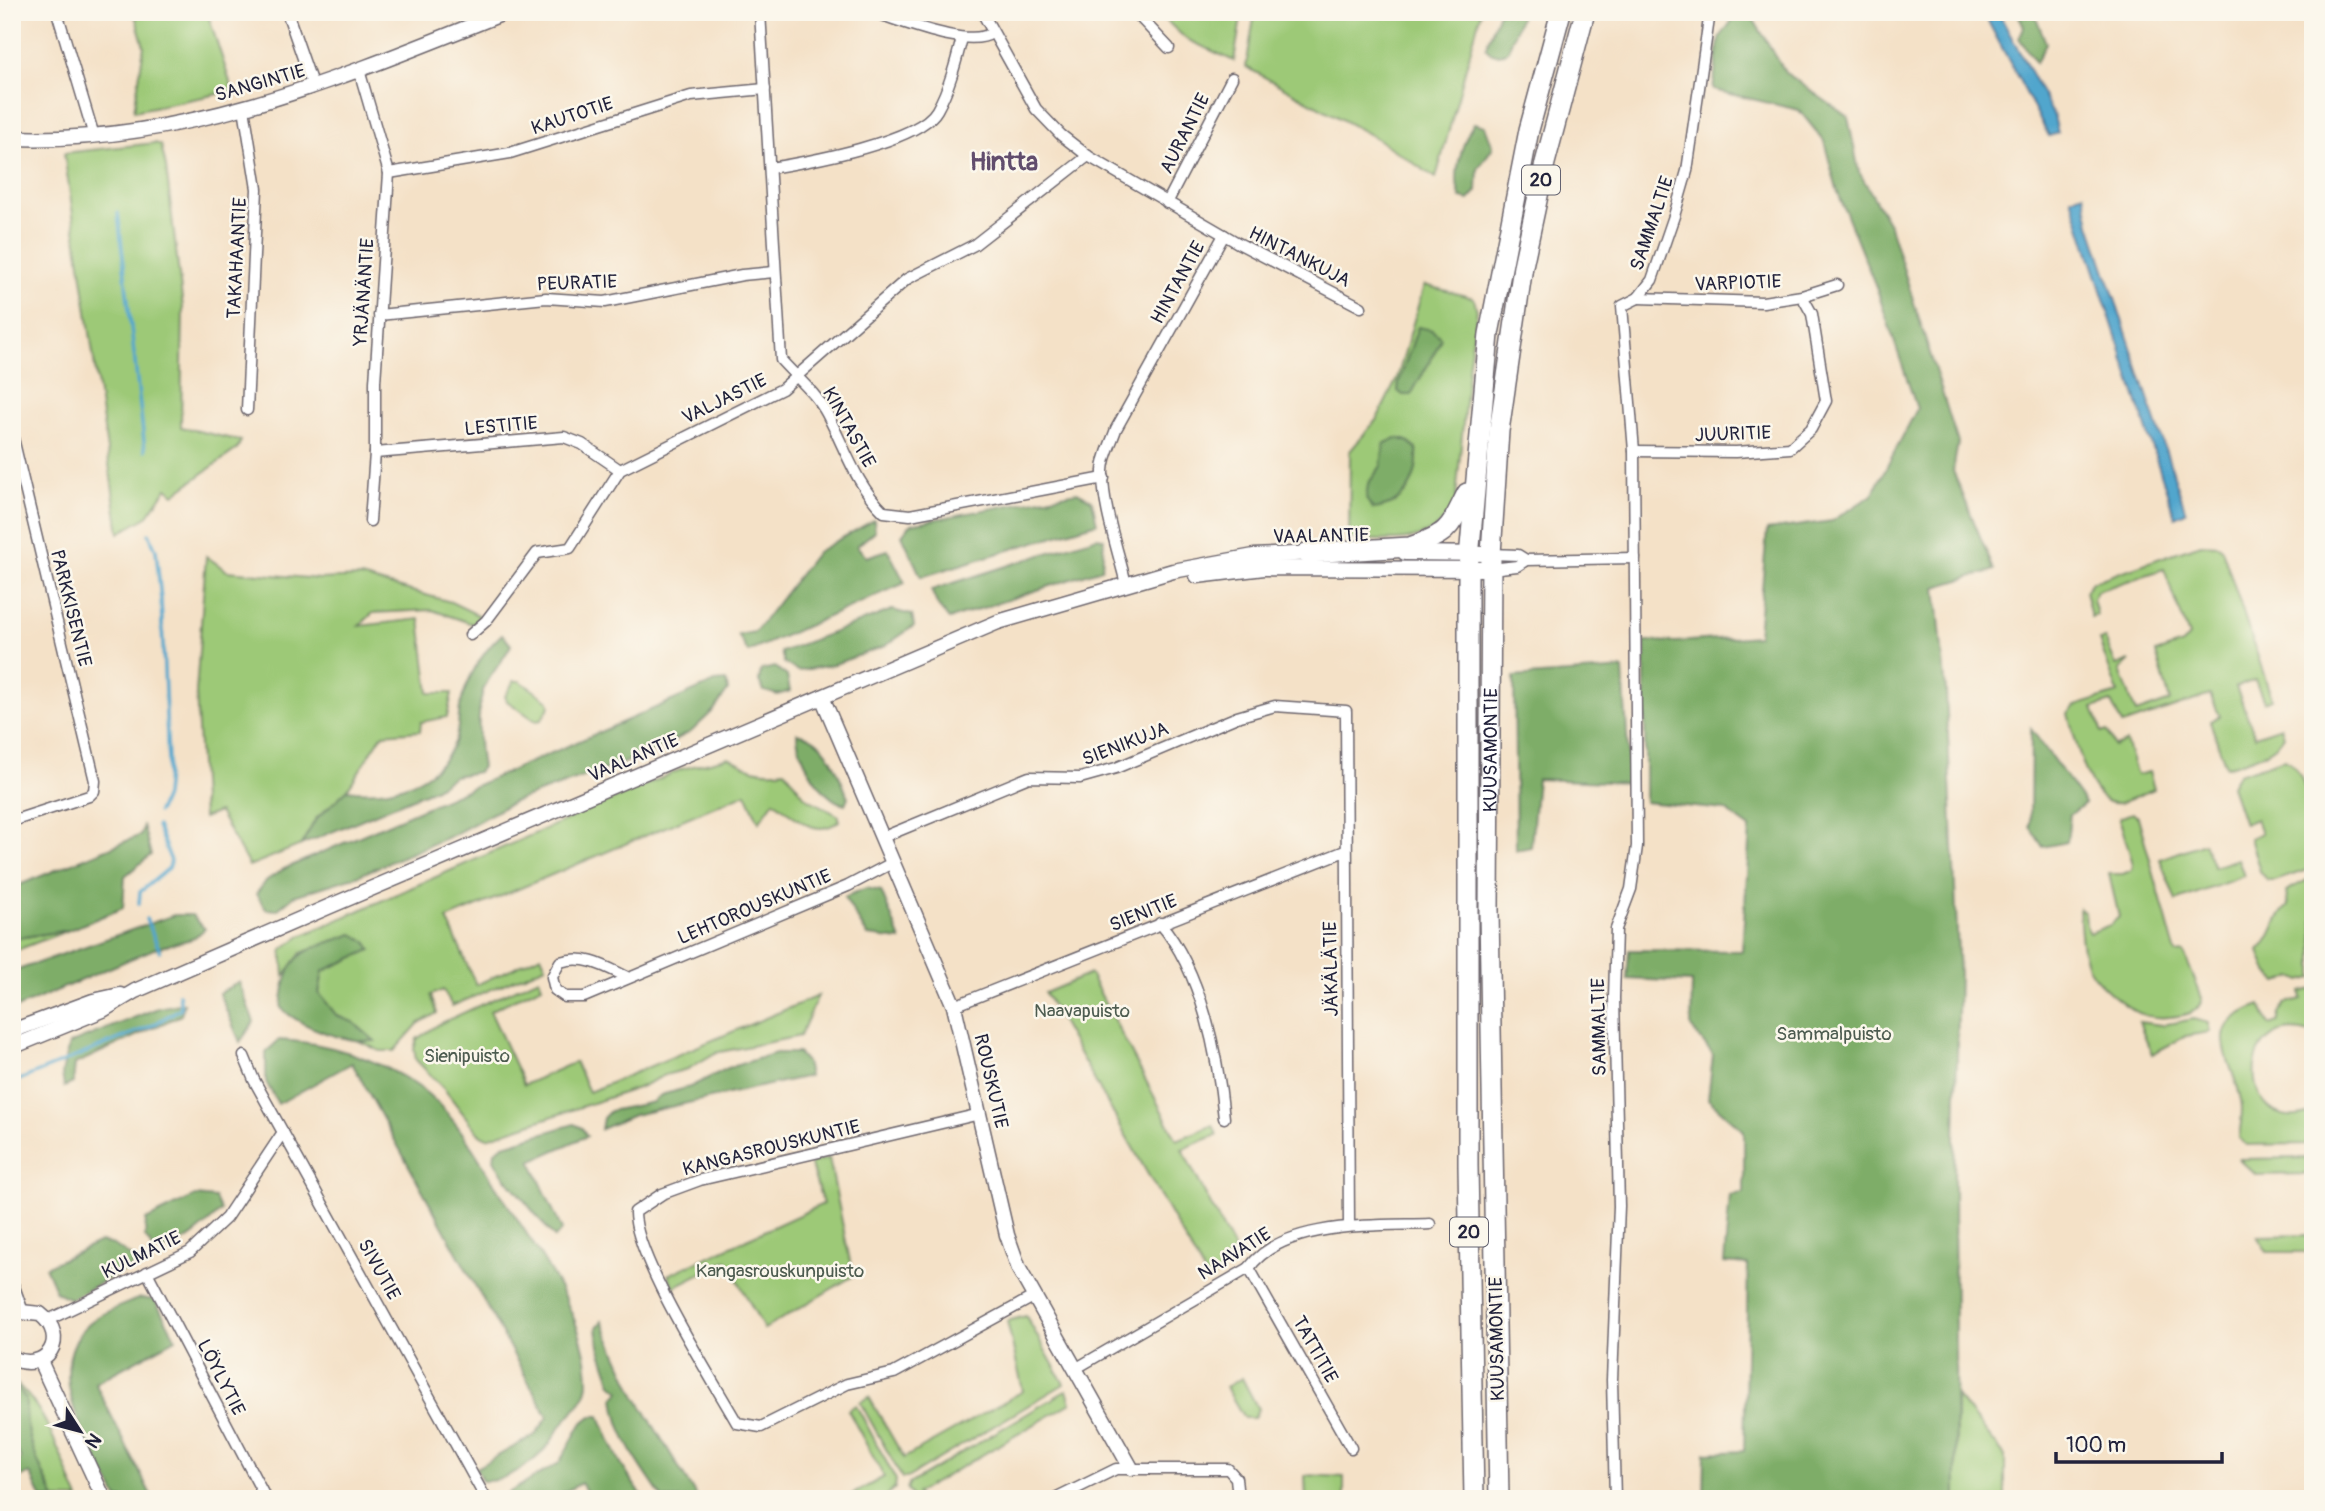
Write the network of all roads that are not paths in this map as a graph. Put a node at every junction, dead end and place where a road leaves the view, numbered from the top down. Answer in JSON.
{"nodes":[{"id":1,"x":57,"y":12,"type":"edge"},
{"id":2,"x":287,"y":12,"type":"edge"},
{"id":3,"x":506,"y":12,"type":"edge"},
{"id":4,"x":760,"y":12,"type":"edge"},
{"id":5,"x":872,"y":12,"type":"edge"},
{"id":6,"x":982,"y":12,"type":"edge"},
{"id":7,"x":1135,"y":12,"type":"edge"},
{"id":8,"x":1561,"y":12,"type":"edge"},
{"id":9,"x":1585,"y":12,"type":"edge"},
{"id":10,"x":1710,"y":12,"type":"edge"},
{"id":11,"x":992,"y":33,"type":"junction"},
{"id":12,"x":962,"y":38,"type":"junction"},
{"id":13,"x":1169,"y":48,"type":"dead end"},
{"id":14,"x":359,"y":70,"type":"junction"},
{"id":15,"x":1232,"y":78,"type":"dead end"},
{"id":16,"x":313,"y":88,"type":"junction"},
{"id":17,"x":765,"y":89,"type":"junction"},
{"id":18,"x":244,"y":108,"type":"junction"},
{"id":19,"x":94,"y":136,"type":"junction"},
{"id":20,"x":12,"y":138,"type":"edge"},
{"id":21,"x":1087,"y":156,"type":"junction"},
{"id":22,"x":770,"y":168,"type":"junction"},
{"id":23,"x":388,"y":173,"type":"junction"},
{"id":24,"x":1167,"y":203,"type":"junction"},
{"id":25,"x":1224,"y":235,"type":"junction"},
{"id":26,"x":774,"y":272,"type":"junction"},
{"id":27,"x":1837,"y":285,"type":"dead end"},
{"id":28,"x":1802,"y":296,"type":"junction"},
{"id":29,"x":1638,"y":298,"type":"junction"},
{"id":30,"x":1361,"y":307,"type":"dead end"},
{"id":31,"x":379,"y":315,"type":"junction"},
{"id":32,"x":796,"y":376,"type":"junction"},
{"id":33,"x":247,"y":410,"type":"dead end"},
{"id":34,"x":12,"y":434,"type":"edge"},
{"id":35,"x":1634,"y":451,"type":"junction"},
{"id":36,"x":376,"y":453,"type":"junction"},
{"id":37,"x":620,"y":470,"type":"junction"},
{"id":38,"x":1104,"y":478,"type":"junction"},
{"id":39,"x":1474,"y":480,"type":"junction"},
{"id":40,"x":370,"y":521,"type":"dead end"},
{"id":41,"x":1306,"y":552,"type":"junction"},
{"id":42,"x":1635,"y":558,"type":"junction"},
{"id":43,"x":1469,"y":561,"type":"junction"},
{"id":44,"x":1491,"y":561,"type":"junction"},
{"id":45,"x":1153,"y":578,"type":"junction"},
{"id":46,"x":1126,"y":584,"type":"junction"},
{"id":47,"x":470,"y":635,"type":"dead end"},
{"id":48,"x":822,"y":697,"type":"junction"},
{"id":49,"x":1346,"y":711,"type":"joint"},
{"id":50,"x":12,"y":821,"type":"edge"},
{"id":51,"x":881,"y":838,"type":"junction"},
{"id":52,"x":1345,"y":851,"type":"junction"},
{"id":53,"x":892,"y":863,"type":"junction"},
{"id":54,"x":1160,"y":923,"type":"junction"},
{"id":55,"x":629,"y":978,"type":"junction"},
{"id":56,"x":135,"y":991,"type":"junction"},
{"id":57,"x":954,"y":1006,"type":"junction"},
{"id":58,"x":12,"y":1031,"type":"edge"},
{"id":59,"x":12,"y":1047,"type":"edge"},
{"id":60,"x":244,"y":1056,"type":"dead end"},
{"id":61,"x":980,"y":1114,"type":"junction"},
{"id":62,"x":1224,"y":1118,"type":"dead end"},
{"id":63,"x":283,"y":1132,"type":"junction"},
{"id":64,"x":1430,"y":1224,"type":"dead end"},
{"id":65,"x":1349,"y":1226,"type":"junction"},
{"id":66,"x":1250,"y":1268,"type":"junction"},
{"id":67,"x":148,"y":1272,"type":"junction"},
{"id":68,"x":12,"y":1287,"type":"edge"},
{"id":69,"x":1034,"y":1296,"type":"junction"},
{"id":70,"x":16,"y":1315,"type":"edge"},
{"id":71,"x":48,"y":1320,"type":"junction"},
{"id":72,"x":12,"y":1358,"type":"edge"},
{"id":73,"x":40,"y":1361,"type":"junction"},
{"id":74,"x":1075,"y":1370,"type":"junction"},
{"id":75,"x":1351,"y":1448,"type":"dead end"},
{"id":76,"x":1131,"y":1468,"type":"junction"},
{"id":77,"x":104,"y":1499,"type":"edge"},
{"id":78,"x":266,"y":1499,"type":"edge"},
{"id":79,"x":486,"y":1499,"type":"edge"},
{"id":80,"x":1055,"y":1499,"type":"edge"},
{"id":81,"x":1238,"y":1499,"type":"edge"},
{"id":82,"x":1474,"y":1499,"type":"edge"},
{"id":83,"x":1499,"y":1499,"type":"edge"},
{"id":84,"x":1615,"y":1499,"type":"edge"}],
"edges":[{"from":1,"to":19,"type":"street"},
{"from":2,"to":16,"type":"street"},
{"from":3,"to":14,"type":"street","name":"SANGINTIE"},
{"from":4,"to":17,"type":"street","name":"KINTASTIE"},
{"from":5,"to":12,"type":"street"},
{"from":6,"to":11,"type":"street","name":"HINTANTIE"},
{"from":7,"to":13,"type":"street"},
{"from":8,"to":39,"type":"highway","name":"KUUSAMONTIE","number":"20"},
{"from":9,"to":44,"type":"highway","name":"KUUSAMONTIE","number":"20"},
{"from":10,"to":29,"type":"street","name":"SAMMALTIE"},
{"from":11,"to":12,"type":"street"},
{"from":11,"to":21,"type":"street","name":"HINTANTIE"},
{"from":12,"to":22,"type":"street"},
{"from":14,"to":16,"type":"street","name":"SANGINTIE"},
{"from":14,"to":23,"type":"street","name":"YRJÄNÄNTIE"},
{"from":15,"to":24,"type":"street","name":"AURANTIE"},
{"from":16,"to":18,"type":"street","name":"SANGINTIE"},
{"from":17,"to":22,"type":"street","name":"KINTASTIE"},
{"from":17,"to":23,"type":"street","name":"KAUTOTIE"},
{"from":18,"to":19,"type":"street","name":"SANGINTIE"},
{"from":18,"to":33,"type":"street","name":"TAKAHAANTIE"},
{"from":19,"to":20,"type":"street","name":"SANGINTIE"},
{"from":21,"to":24,"type":"street","name":"HINTANTIE"},
{"from":21,"to":32,"type":"street","name":"VALJASTIE"},
{"from":22,"to":26,"type":"street","name":"KINTASTIE"},
{"from":23,"to":31,"type":"street","name":"YRJÄNÄNTIE"},
{"from":24,"to":25,"type":"street","name":"HINTANTIE"},
{"from":25,"to":30,"type":"street","name":"HINTANKUJA"},
{"from":25,"to":38,"type":"street","name":"HINTANTIE"},
{"from":26,"to":31,"type":"street","name":"PEURATIE"},
{"from":26,"to":32,"type":"street","name":"KINTASTIE"},
{"from":27,"to":28,"type":"street","name":"VARPIOTIE"},
{"from":28,"to":29,"type":"street","name":"VARPIOTIE"},
{"from":28,"to":35,"type":"street","name":"JUURITIE"},
{"from":29,"to":35,"type":"street","name":"SAMMALTIE"},
{"from":31,"to":36,"type":"street","name":"YRJÄNÄNTIE"},
{"from":32,"to":37,"type":"street","name":"VALJASTIE"},
{"from":32,"to":38,"type":"street","name":"KINTASTIE"},
{"from":34,"to":50,"type":"street","name":"PARKKISENTIE"},
{"from":35,"to":42,"type":"street","name":"SAMMALTIE"},
{"from":36,"to":37,"type":"street","name":"LESTITIE"},
{"from":36,"to":40,"type":"street","name":"YRJÄNÄNTIE"},
{"from":37,"to":47,"type":"street"},
{"from":38,"to":46,"type":"street","name":"HINTANTIE"},
{"from":39,"to":41,"type":"highway"},
{"from":39,"to":43,"type":"highway","name":"KUUSAMONTIE","number":"20"},
{"from":41,"to":43,"type":"street","name":"VAALANTIE"},
{"from":41,"to":45,"type":"street","name":"VAALANTIE"},
{"from":42,"to":44,"type":"street"},
{"from":42,"to":84,"type":"street","name":"SAMMALTIE"},
{"from":43,"to":44,"type":"street","name":"VAALANTIE"},
{"from":43,"to":45,"type":"street","name":"VAALANTIE"},
{"from":43,"to":82,"type":"highway","name":"KUUSAMONTIE","number":"20"},
{"from":44,"to":83,"type":"highway","name":"KUUSAMONTIE","number":"20"},
{"from":45,"to":46,"type":"street","name":"VAALANTIE"},
{"from":46,"to":48,"type":"street","name":"VAALANTIE"},
{"from":48,"to":51,"type":"street","name":"ROUSKUTIE"},
{"from":48,"to":56,"type":"street","name":"VAALANTIE"},
{"from":49,"to":51,"type":"street","name":"SIENIKUJA"},
{"from":49,"to":52,"type":"street","name":"JÄKÄLÄTIE"},
{"from":51,"to":53,"type":"street","name":"ROUSKUTIE"},
{"from":52,"to":54,"type":"street","name":"SIENITIE"},
{"from":52,"to":65,"type":"street","name":"JÄKÄLÄTIE"},
{"from":53,"to":55,"type":"street","name":"LEHTOROUSKUNTIE"},
{"from":53,"to":57,"type":"street","name":"ROUSKUTIE"},
{"from":54,"to":57,"type":"street","name":"SIENITIE"},
{"from":54,"to":62,"type":"street"},
{"from":55,"to":55,"type":"street","name":"LEHTOROUSKUNTIE"},
{"from":56,"to":58,"type":"street","name":"VAALANTIE"},
{"from":56,"to":59,"type":"street","name":"VAALANTIE"},
{"from":57,"to":61,"type":"street","name":"ROUSKUTIE"},
{"from":60,"to":63,"type":"street","name":"SIVUTIE"},
{"from":61,"to":69,"type":"street","name":"ROUSKUTIE"},
{"from":61,"to":69,"type":"street","name":"KANGASROUSKUNTIE"},
{"from":63,"to":67,"type":"street","name":"KULMATIE"},
{"from":63,"to":79,"type":"street","name":"SIVUTIE"},
{"from":64,"to":65,"type":"street","name":"NAAVATIE"},
{"from":65,"to":66,"type":"street","name":"NAAVATIE"},
{"from":66,"to":74,"type":"street","name":"NAAVATIE"},
{"from":66,"to":75,"type":"street","name":"TATTITIE"},
{"from":67,"to":71,"type":"street","name":"KULMATIE"},
{"from":67,"to":78,"type":"street","name":"LÖYLYTIE"},
{"from":68,"to":70,"type":"street"},
{"from":69,"to":74,"type":"street","name":"ROUSKUTIE"},
{"from":70,"to":71,"type":"street"},
{"from":71,"to":73,"type":"street"},
{"from":72,"to":73,"type":"street"},
{"from":73,"to":77,"type":"street"},
{"from":74,"to":76,"type":"street","name":"ROUSKUTIE"},
{"from":76,"to":80,"type":"street"},
{"from":76,"to":81,"type":"street"}]}
